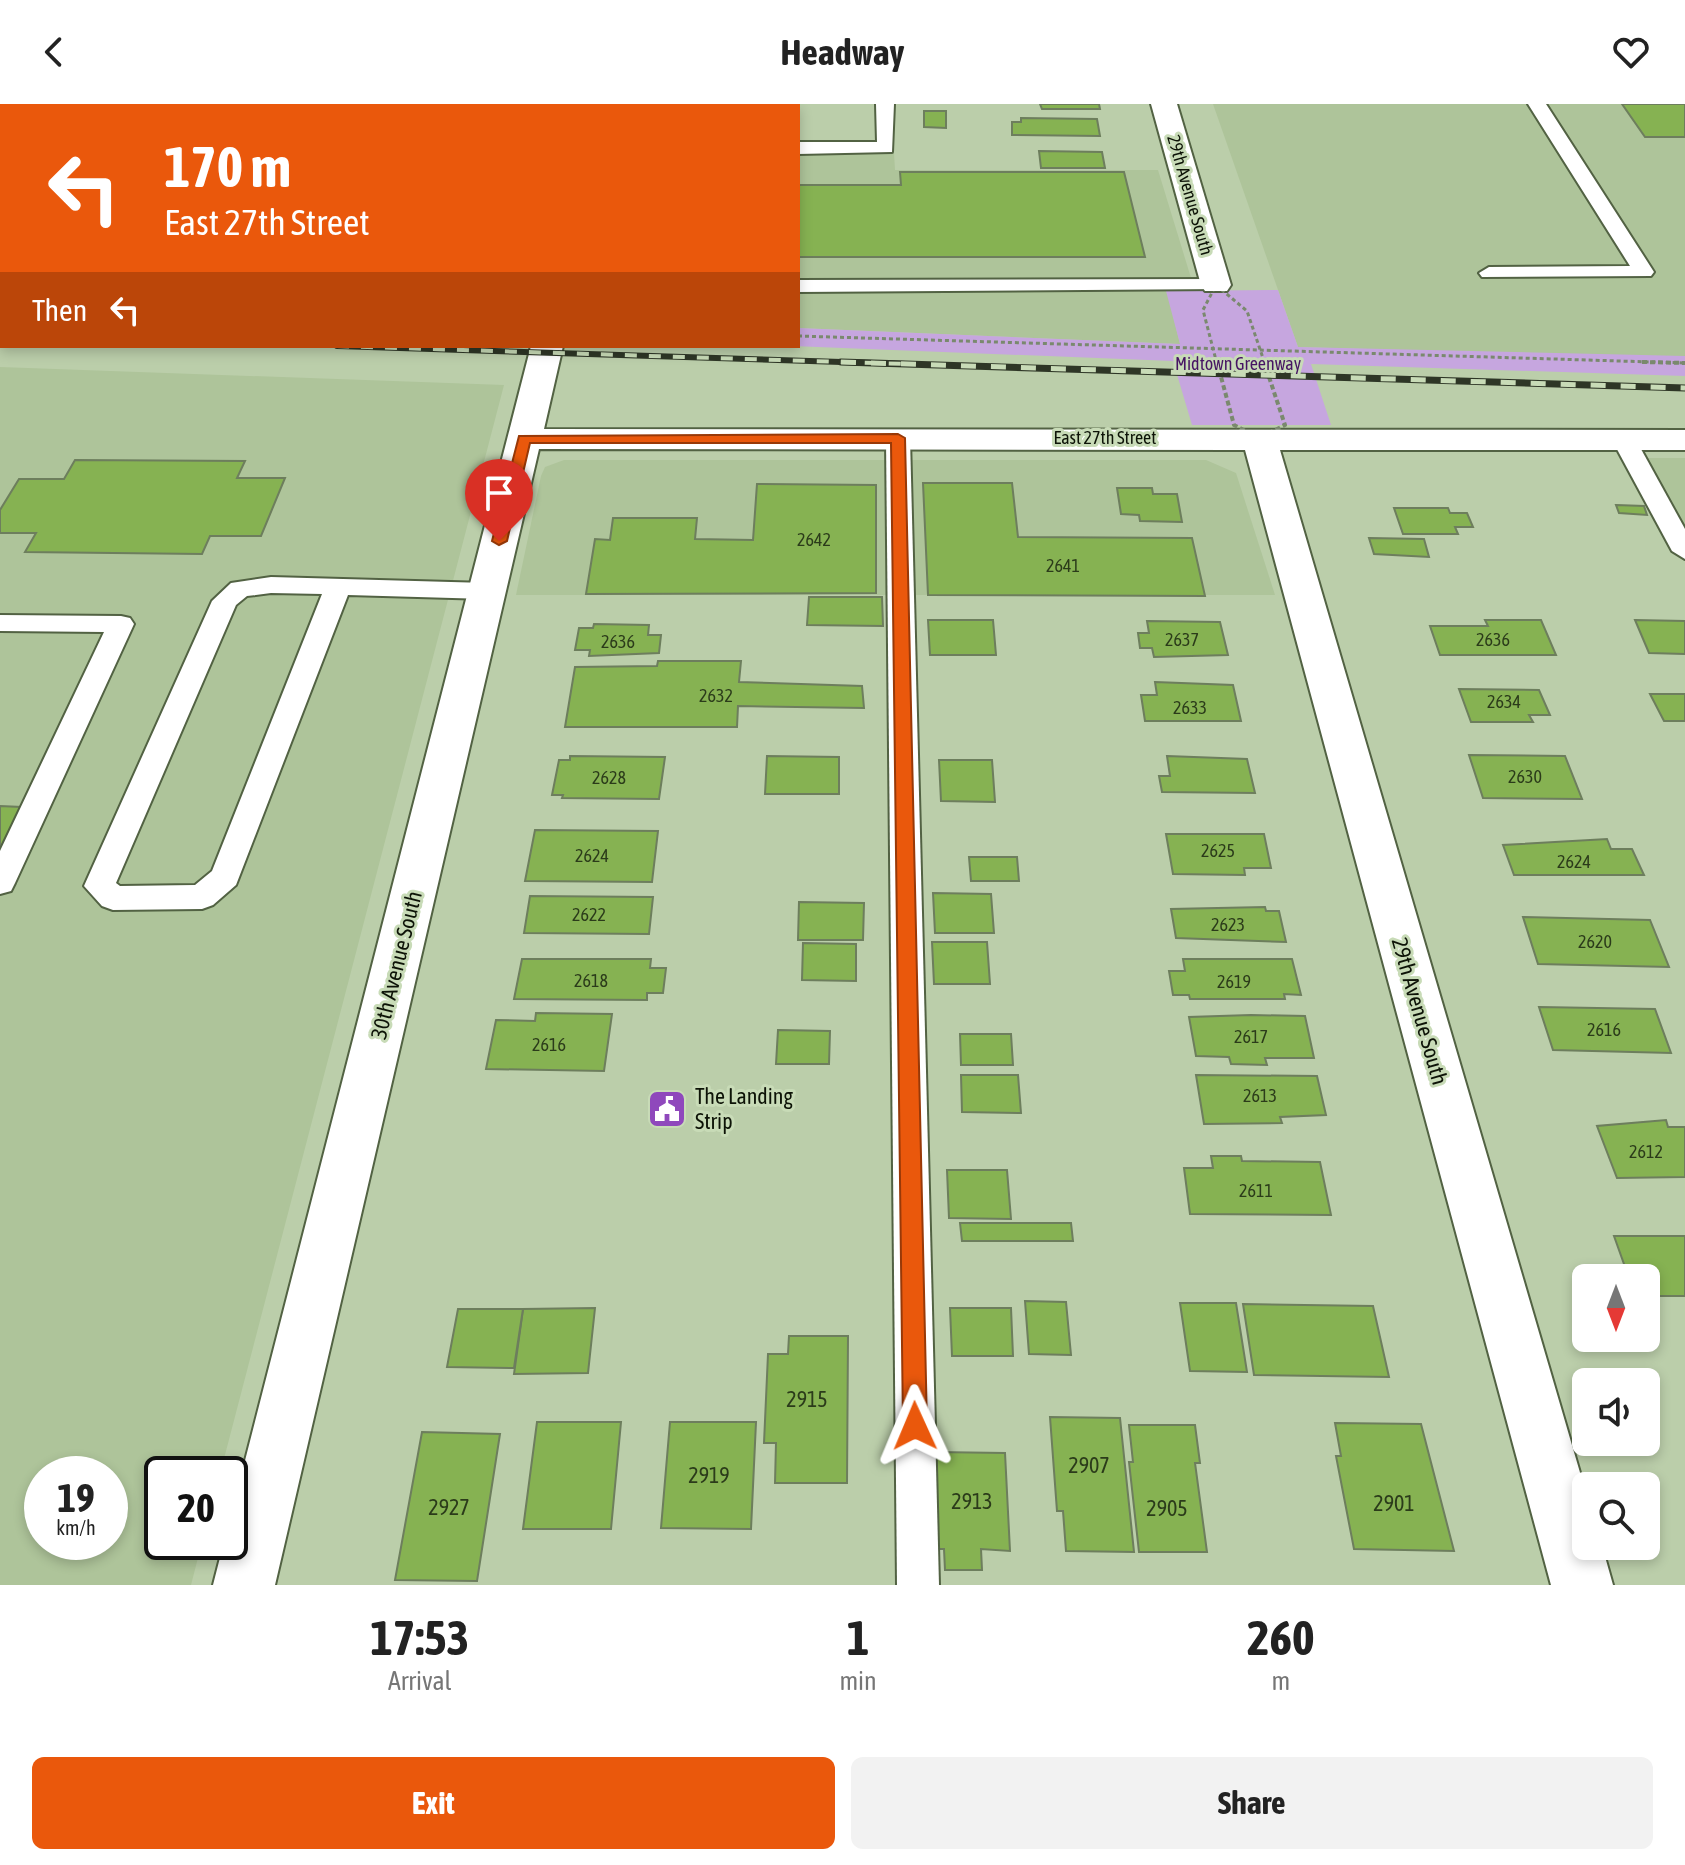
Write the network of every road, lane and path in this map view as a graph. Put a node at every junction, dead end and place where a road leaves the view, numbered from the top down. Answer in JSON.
{"nodes":[{"id":1,"x":885,"y":104,"type":"edge"},
{"id":2,"x":1164,"y":104,"type":"edge"},
{"id":3,"x":1537,"y":104,"type":"edge"},
{"id":4,"x":800,"y":148,"type":"edge"},
{"id":5,"x":864,"y":148,"type":"junction"},
{"id":6,"x":800,"y":164,"type":"edge"},
{"id":7,"x":1489,"y":273,"type":"dead end"},
{"id":8,"x":1216,"y":285,"type":"junction"},
{"id":9,"x":800,"y":286,"type":"edge"},
{"id":10,"x":800,"y":336,"type":"edge"},
{"id":11,"x":547,"y":348,"type":"edge"},
{"id":12,"x":1213,"y":350,"type":"junction"},
{"id":13,"x":1260,"y":352,"type":"junction"},
{"id":14,"x":1685,"y":363,"type":"edge"},
{"id":15,"x":898,"y":438,"type":"junction"},
{"id":16,"x":1259,"y":438,"type":"junction"},
{"id":17,"x":524,"y":439,"type":"junction"},
{"id":18,"x":1624,"y":440,"type":"junction"},
{"id":19,"x":1685,"y":440,"type":"edge"},
{"id":20,"x":1685,"y":551,"type":"edge"},
{"id":21,"x":338,"y":587,"type":"junction"},
{"id":22,"x":487,"y":591,"type":"junction"},
{"id":23,"x":0,"y":623,"type":"edge"},
{"id":24,"x":0,"y":883,"type":"edge"},
{"id":25,"x":244,"y":1585,"type":"edge"},
{"id":26,"x":918,"y":1585,"type":"edge"},
{"id":27,"x":1582,"y":1585,"type":"edge"}],
"edges":[{"from":1,"to":5,"type":"lane"},
{"from":2,"to":8,"type":"street","name":"29th Avenue South"},
{"from":3,"to":7,"type":"lane"},
{"from":4,"to":5,"type":"lane"},
{"from":5,"to":6,"type":"lane"},
{"from":8,"to":9,"type":"lane"},
{"from":8,"to":12,"type":"path"},
{"from":8,"to":13,"type":"path"},
{"from":10,"to":12,"type":"path"},
{"from":11,"to":17,"type":"street","name":"30th Avenue South"},
{"from":12,"to":13,"type":"path"},
{"from":12,"to":16,"type":"path"},
{"from":13,"to":14,"type":"path"},
{"from":13,"to":16,"type":"path"},
{"from":15,"to":16,"type":"street","name":"East 27th Street"},
{"from":15,"to":17,"type":"street","name":"East 27th Street"},
{"from":15,"to":26,"type":"lane"},
{"from":16,"to":18,"type":"street","name":"East 27th Street"},
{"from":16,"to":27,"type":"street","name":"29th Avenue South"},
{"from":17,"to":22,"type":"street","name":"30th Avenue South"},
{"from":18,"to":19,"type":"street","name":"East 27th Street"},
{"from":18,"to":20,"type":"lane"},
{"from":21,"to":21,"type":"lane"},
{"from":21,"to":22,"type":"lane"},
{"from":22,"to":25,"type":"street","name":"30th Avenue South"},
{"from":23,"to":24,"type":"lane"}]}
